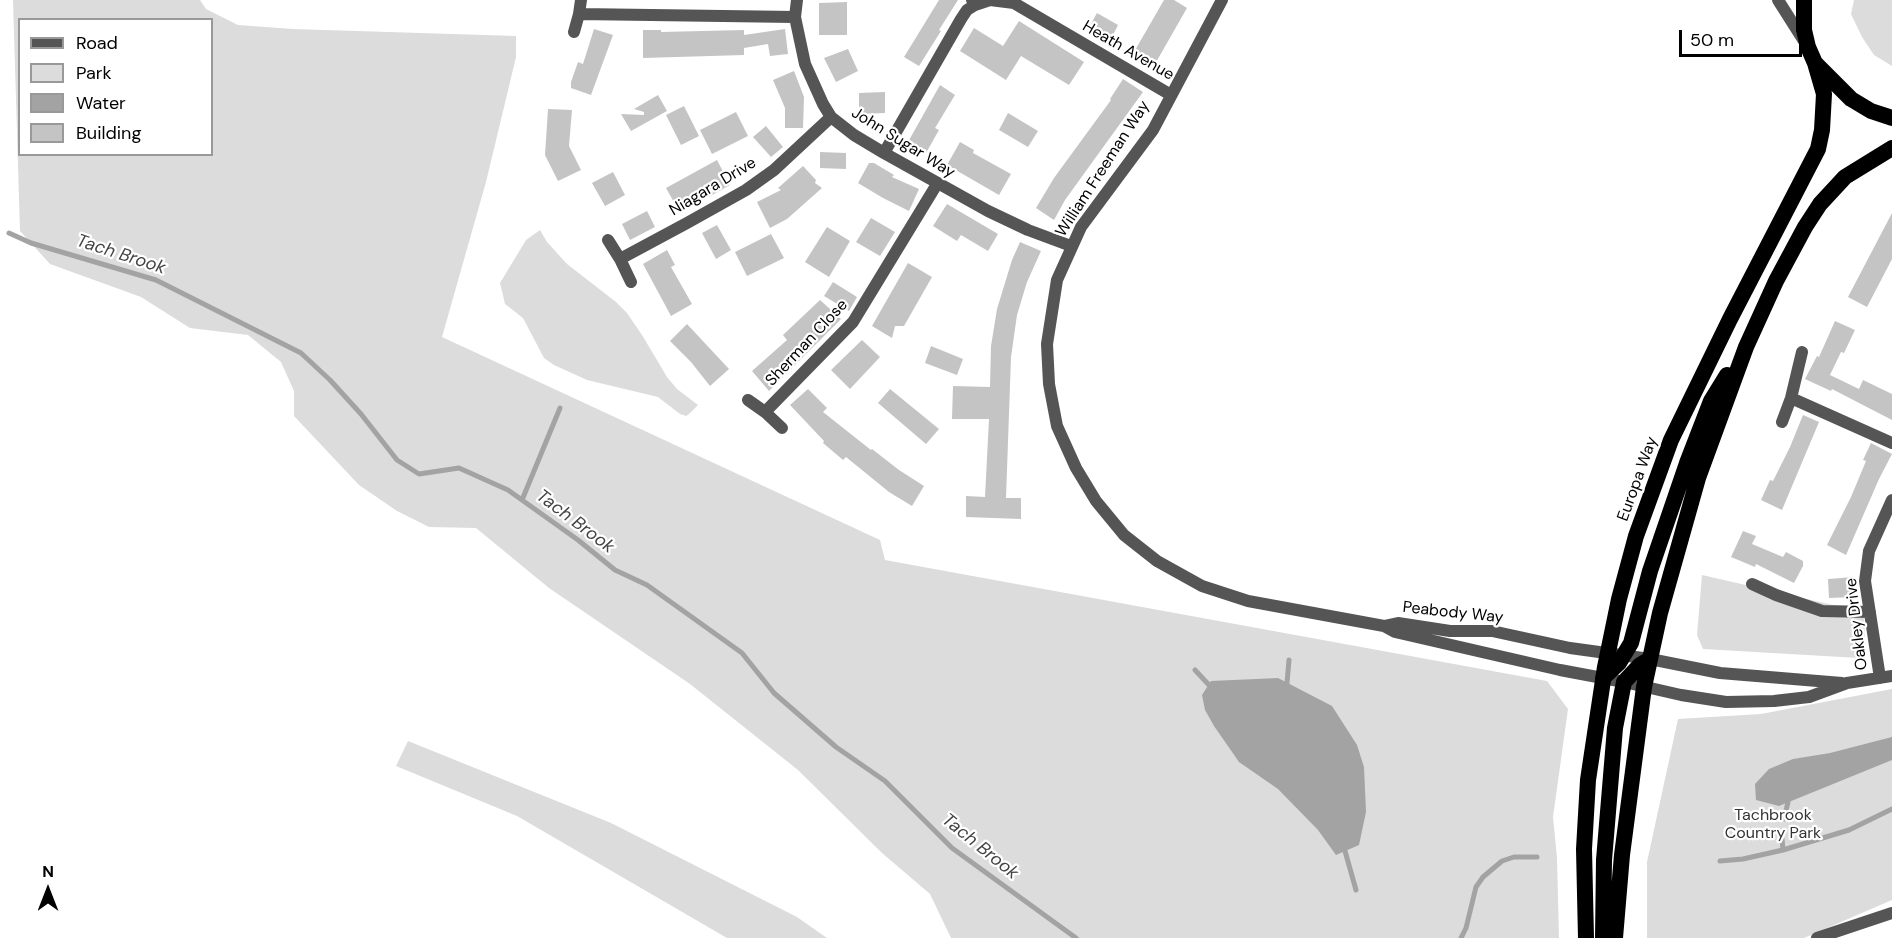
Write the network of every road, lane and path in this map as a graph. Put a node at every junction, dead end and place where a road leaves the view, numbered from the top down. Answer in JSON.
{"nodes":[{"id":1,"x":581,"y":0,"type":"edge"},
{"id":2,"x":797,"y":0,"type":"edge"},
{"id":3,"x":1222,"y":0,"type":"edge"},
{"id":4,"x":1778,"y":0,"type":"edge"},
{"id":5,"x":1804,"y":0,"type":"edge"},
{"id":6,"x":974,"y":2,"type":"edge"},
{"id":7,"x":1014,"y":2,"type":"edge"},
{"id":8,"x":579,"y":14,"type":"junction"},
{"id":9,"x":795,"y":17,"type":"junction"},
{"id":10,"x":574,"y":32,"type":"dead end"},
{"id":11,"x":1808,"y":47,"type":"junction"},
{"id":12,"x":1815,"y":63,"type":"junction"},
{"id":13,"x":1171,"y":95,"type":"junction"},
{"id":14,"x":831,"y":117,"type":"junction"},
{"id":15,"x":1892,"y":118,"type":"edge"},
{"id":16,"x":1892,"y":148,"type":"edge"},
{"id":17,"x":884,"y":153,"type":"junction"},
{"id":18,"x":937,"y":184,"type":"junction"},
{"id":19,"x":608,"y":240,"type":"dead end"},
{"id":20,"x":1071,"y":246,"type":"junction"},
{"id":21,"x":620,"y":259,"type":"junction"},
{"id":22,"x":631,"y":282,"type":"dead end"},
{"id":23,"x":1746,"y":347,"type":"junction"},
{"id":24,"x":1802,"y":352,"type":"dead end"},
{"id":25,"x":1791,"y":398,"type":"junction"},
{"id":26,"x":748,"y":400,"type":"dead end"},
{"id":27,"x":765,"y":412,"type":"junction"},
{"id":28,"x":1782,"y":422,"type":"dead end"},
{"id":29,"x":782,"y":428,"type":"dead end"},
{"id":30,"x":1892,"y":443,"type":"edge"},
{"id":31,"x":1892,"y":500,"type":"edge"},
{"id":32,"x":1752,"y":584,"type":"dead end"},
{"id":33,"x":1870,"y":612,"type":"junction"},
{"id":34,"x":1384,"y":626,"type":"junction"},
{"id":35,"x":1616,"y":654,"type":"junction"},
{"id":36,"x":1650,"y":659,"type":"junction"},
{"id":37,"x":1886,"y":677,"type":"edge"},
{"id":38,"x":1603,"y":678,"type":"junction"},
{"id":39,"x":1624,"y":682,"type":"junction"},
{"id":40,"x":1848,"y":683,"type":"junction"},
{"id":41,"x":1644,"y":687,"type":"junction"},
{"id":42,"x":1892,"y":914,"type":"edge"},
{"id":43,"x":1586,"y":938,"type":"edge"},
{"id":44,"x":1602,"y":938,"type":"edge"},
{"id":45,"x":1614,"y":938,"type":"edge"},
{"id":46,"x":1817,"y":938,"type":"edge"}],
"edges":[{"from":1,"to":8,"type":"street"},
{"from":2,"to":9,"type":"street","name":"John Sugar Way"},
{"from":3,"to":13,"type":"street","name":"William Freeman Way"},
{"from":4,"to":11,"type":"street"},
{"from":5,"to":11,"type":"highway"},
{"from":6,"to":7,"type":"street","name":"Heath Avenue"},
{"from":6,"to":17,"type":"street"},
{"from":7,"to":13,"type":"street","name":"Heath Avenue"},
{"from":8,"to":9,"type":"street"},
{"from":8,"to":10,"type":"street"},
{"from":9,"to":14,"type":"street","name":"John Sugar Way"},
{"from":11,"to":12,"type":"highway"},
{"from":12,"to":15,"type":"highway"},
{"from":12,"to":35,"type":"highway","name":"Europa Way"},
{"from":13,"to":20,"type":"street","name":"William Freeman Way"},
{"from":14,"to":17,"type":"street","name":"John Sugar Way"},
{"from":14,"to":21,"type":"street","name":"Niagara Drive"},
{"from":16,"to":23,"type":"highway"},
{"from":17,"to":18,"type":"street","name":"John Sugar Way"},
{"from":18,"to":20,"type":"street","name":"John Sugar Way"},
{"from":18,"to":27,"type":"street","name":"Sherman Close"},
{"from":19,"to":21,"type":"street"},
{"from":20,"to":34,"type":"street","name":"William Freeman Way"},
{"from":21,"to":22,"type":"street"},
{"from":23,"to":35,"type":"highway"},
{"from":23,"to":36,"type":"highway"},
{"from":24,"to":25,"type":"street"},
{"from":25,"to":28,"type":"street"},
{"from":25,"to":30,"type":"street"},
{"from":26,"to":27,"type":"street","name":"Sherman Close"},
{"from":27,"to":29,"type":"street"},
{"from":31,"to":33,"type":"street","name":"Oakley Drive"},
{"from":32,"to":33,"type":"street"},
{"from":33,"to":37,"type":"street","name":"Oakley Drive"},
{"from":34,"to":35,"type":"street","name":"Peabody Way"},
{"from":34,"to":38,"type":"street","name":"Peabody Way"},
{"from":35,"to":36,"type":"street","name":"Peabody Way"},
{"from":35,"to":38,"type":"highway"},
{"from":36,"to":39,"type":"highway"},
{"from":36,"to":40,"type":"street","name":"Peabody Way"},
{"from":36,"to":41,"type":"highway"},
{"from":37,"to":40,"type":"street","name":"Peabody Way"},
{"from":38,"to":39,"type":"street","name":"Peabody Way"},
{"from":38,"to":43,"type":"highway"},
{"from":39,"to":41,"type":"street","name":"Peabody Way"},
{"from":39,"to":44,"type":"highway"},
{"from":40,"to":41,"type":"street","name":"Peabody Way"},
{"from":41,"to":45,"type":"highway"},
{"from":42,"to":46,"type":"street"}]}
